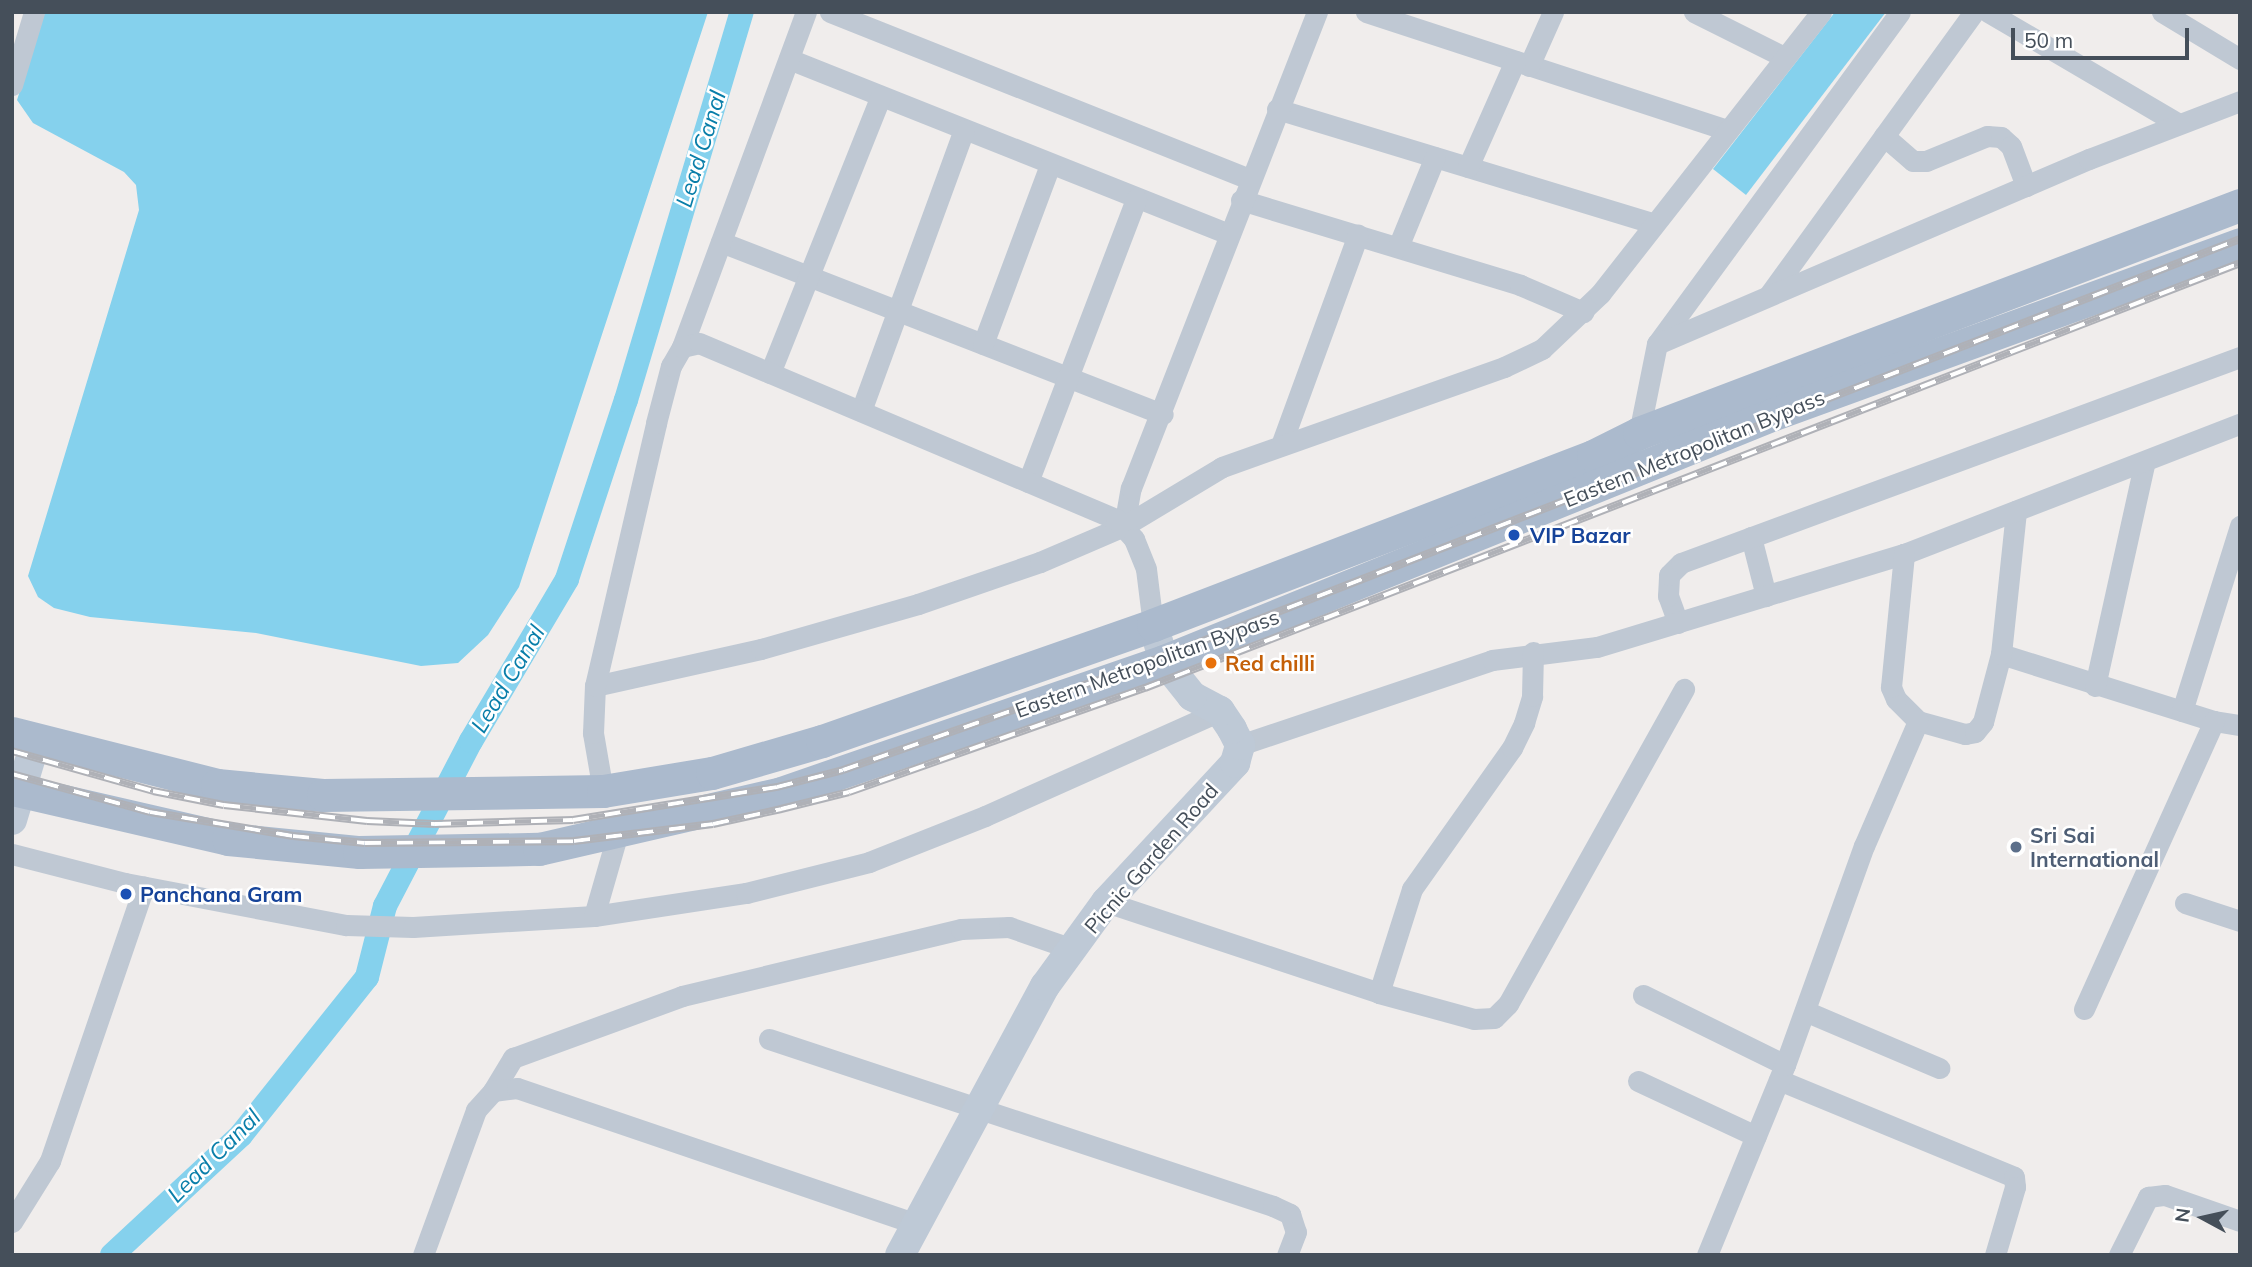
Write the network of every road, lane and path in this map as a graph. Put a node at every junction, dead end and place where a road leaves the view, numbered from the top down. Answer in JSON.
{"nodes":[{"id":1,"x":34,"y":12,"type":"edge"},
{"id":2,"x":806,"y":12,"type":"edge"},
{"id":3,"x":830,"y":12,"type":"edge"},
{"id":4,"x":1317,"y":12,"type":"edge"},
{"id":5,"x":1366,"y":12,"type":"edge"},
{"id":6,"x":1553,"y":12,"type":"edge"},
{"id":7,"x":1694,"y":12,"type":"edge"},
{"id":8,"x":1821,"y":12,"type":"edge"},
{"id":9,"x":1900,"y":12,"type":"edge"},
{"id":10,"x":1974,"y":12,"type":"edge"},
{"id":11,"x":1988,"y":12,"type":"edge"},
{"id":12,"x":2162,"y":12,"type":"edge"},
{"id":13,"x":1784,"y":57,"type":"junction"},
{"id":14,"x":789,"y":59,"type":"junction"},
{"id":15,"x":2240,"y":59,"type":"edge"},
{"id":16,"x":1522,"y":63,"type":"junction"},
{"id":17,"x":12,"y":85,"type":"edge"},
{"id":18,"x":881,"y":96,"type":"junction"},
{"id":19,"x":2240,"y":100,"type":"edge"},
{"id":20,"x":1277,"y":109,"type":"junction"},
{"id":21,"x":2179,"y":124,"type":"junction"},
{"id":22,"x":964,"y":130,"type":"junction"},
{"id":23,"x":1726,"y":130,"type":"junction"},
{"id":24,"x":1884,"y":136,"type":"junction"},
{"id":25,"x":1435,"y":157,"type":"junction"},
{"id":26,"x":1050,"y":165,"type":"junction"},
{"id":27,"x":1468,"y":167,"type":"junction"},
{"id":28,"x":1248,"y":178,"type":"junction"},
{"id":29,"x":2026,"y":186,"type":"junction"},
{"id":30,"x":1136,"y":199,"type":"junction"},
{"id":31,"x":1241,"y":200,"type":"junction"},
{"id":32,"x":2240,"y":205,"type":"edge"},
{"id":33,"x":1652,"y":223,"type":"junction"},
{"id":34,"x":1229,"y":234,"type":"junction"},
{"id":35,"x":1358,"y":235,"type":"junction"},
{"id":36,"x":721,"y":242,"type":"junction"},
{"id":37,"x":2240,"y":244,"type":"edge"},
{"id":38,"x":1398,"y":247,"type":"junction"},
{"id":39,"x":809,"y":276,"type":"junction"},
{"id":40,"x":1768,"y":297,"type":"junction"},
{"id":41,"x":900,"y":311,"type":"junction"},
{"id":42,"x":1583,"y":312,"type":"junction"},
{"id":43,"x":983,"y":344,"type":"junction"},
{"id":44,"x":1657,"y":344,"type":"junction"},
{"id":45,"x":682,"y":347,"type":"junction"},
{"id":46,"x":2240,"y":357,"type":"edge"},
{"id":47,"x":770,"y":373,"type":"junction"},
{"id":48,"x":1068,"y":378,"type":"junction"},
{"id":49,"x":861,"y":411,"type":"junction"},
{"id":50,"x":1163,"y":414,"type":"junction"},
{"id":51,"x":2240,"y":424,"type":"edge"},
{"id":52,"x":1639,"y":433,"type":"junction"},
{"id":53,"x":1281,"y":445,"type":"junction"},
{"id":54,"x":2145,"y":461,"type":"junction"},
{"id":55,"x":1028,"y":482,"type":"junction"},
{"id":56,"x":2016,"y":511,"type":"junction"},
{"id":57,"x":1124,"y":526,"type":"junction"},
{"id":58,"x":2240,"y":526,"type":"edge"},
{"id":59,"x":1751,"y":537,"type":"junction"},
{"id":60,"x":1905,"y":554,"type":"junction"},
{"id":61,"x":1766,"y":596,"type":"junction"},
{"id":62,"x":1678,"y":623,"type":"junction"},
{"id":63,"x":1153,"y":625,"type":"junction"},
{"id":64,"x":1533,"y":652,"type":"junction"},
{"id":65,"x":2001,"y":654,"type":"junction"},
{"id":66,"x":1164,"y":661,"type":"junction"},
{"id":67,"x":2095,"y":685,"type":"junction"},
{"id":68,"x":595,"y":686,"type":"junction"},
{"id":69,"x":1684,"y":689,"type":"dead end"},
{"id":70,"x":1220,"y":711,"type":"junction"},
{"id":71,"x":2182,"y":711,"type":"junction"},
{"id":72,"x":1918,"y":721,"type":"junction"},
{"id":73,"x":2214,"y":721,"type":"junction"},
{"id":74,"x":2240,"y":725,"type":"edge"},
{"id":75,"x":24,"y":736,"type":"edge"},
{"id":76,"x":822,"y":741,"type":"junction"},
{"id":77,"x":1240,"y":745,"type":"junction"},
{"id":78,"x":712,"y":773,"type":"junction"},
{"id":79,"x":830,"y":776,"type":"junction"},
{"id":80,"x":603,"y":791,"type":"junction"},
{"id":81,"x":16,"y":801,"type":"edge"},
{"id":82,"x":719,"y":807,"type":"junction"},
{"id":83,"x":619,"y":830,"type":"junction"},
{"id":84,"x":12,"y":854,"type":"edge"},
{"id":85,"x":144,"y":887,"type":"junction"},
{"id":86,"x":1106,"y":902,"type":"junction"},
{"id":87,"x":2185,"y":903,"type":"dead end"},
{"id":88,"x":594,"y":916,"type":"junction"},
{"id":89,"x":2239,"y":918,"type":"edge"},
{"id":90,"x":1072,"y":949,"type":"junction"},
{"id":91,"x":1379,"y":993,"type":"junction"},
{"id":92,"x":1643,"y":995,"type":"dead end"},
{"id":93,"x":2084,"y":1009,"type":"dead end"},
{"id":94,"x":1805,"y":1011,"type":"junction"},
{"id":95,"x":769,"y":1040,"type":"dead end"},
{"id":96,"x":1939,"y":1068,"type":"dead end"},
{"id":97,"x":1782,"y":1073,"type":"junction"},
{"id":98,"x":1638,"y":1081,"type":"dead end"},
{"id":99,"x":493,"y":1091,"type":"junction"},
{"id":100,"x":978,"y":1109,"type":"junction"},
{"id":101,"x":1756,"y":1136,"type":"junction"},
{"id":102,"x":2240,"y":1221,"type":"edge"},
{"id":103,"x":12,"y":1222,"type":"edge"},
{"id":104,"x":910,"y":1246,"type":"edge"},
{"id":105,"x":423,"y":1255,"type":"edge"},
{"id":106,"x":1287,"y":1255,"type":"edge"},
{"id":107,"x":1707,"y":1255,"type":"edge"},
{"id":108,"x":1994,"y":1255,"type":"edge"},
{"id":109,"x":2119,"y":1255,"type":"edge"}],
"edges":[{"from":1,"to":17,"type":"street"},
{"from":2,"to":14,"type":"street"},
{"from":3,"to":28,"type":"street"},
{"from":4,"to":20,"type":"street"},
{"from":5,"to":16,"type":"street"},
{"from":6,"to":16,"type":"street"},
{"from":7,"to":13,"type":"street"},
{"from":8,"to":13,"type":"street"},
{"from":9,"to":44,"type":"street"},
{"from":10,"to":24,"type":"street"},
{"from":11,"to":21,"type":"street"},
{"from":12,"to":15,"type":"street"},
{"from":13,"to":23,"type":"street"},
{"from":14,"to":18,"type":"street"},
{"from":14,"to":36,"type":"street"},
{"from":16,"to":23,"type":"street"},
{"from":16,"to":27,"type":"street"},
{"from":18,"to":22,"type":"street"},
{"from":18,"to":39,"type":"street"},
{"from":19,"to":21,"type":"street"},
{"from":20,"to":25,"type":"street"},
{"from":20,"to":28,"type":"street"},
{"from":21,"to":29,"type":"street"},
{"from":22,"to":26,"type":"street"},
{"from":22,"to":41,"type":"street"},
{"from":23,"to":33,"type":"street"},
{"from":24,"to":29,"type":"street"},
{"from":24,"to":40,"type":"street"},
{"from":25,"to":27,"type":"street"},
{"from":25,"to":38,"type":"street"},
{"from":26,"to":30,"type":"street"},
{"from":26,"to":43,"type":"street"},
{"from":27,"to":33,"type":"street"},
{"from":28,"to":31,"type":"street"},
{"from":29,"to":40,"type":"street"},
{"from":30,"to":34,"type":"street"},
{"from":30,"to":48,"type":"street"},
{"from":31,"to":34,"type":"street"},
{"from":31,"to":35,"type":"street"},
{"from":32,"to":52,"type":"main road"},
{"from":33,"to":42,"type":"street"},
{"from":34,"to":50,"type":"street"},
{"from":35,"to":38,"type":"street"},
{"from":35,"to":53,"type":"street"},
{"from":36,"to":39,"type":"street"},
{"from":36,"to":45,"type":"street"},
{"from":37,"to":66,"type":"main road","name":"Eastern Metropolitan Bypass"},
{"from":38,"to":42,"type":"street"},
{"from":39,"to":41,"type":"street"},
{"from":39,"to":47,"type":"street"},
{"from":40,"to":44,"type":"street"},
{"from":41,"to":43,"type":"street"},
{"from":41,"to":49,"type":"street"},
{"from":42,"to":53,"type":"street"},
{"from":43,"to":48,"type":"street"},
{"from":44,"to":52,"type":"street"},
{"from":45,"to":47,"type":"street"},
{"from":45,"to":68,"type":"street"},
{"from":46,"to":59,"type":"street"},
{"from":47,"to":49,"type":"street"},
{"from":48,"to":50,"type":"street"},
{"from":48,"to":55,"type":"street"},
{"from":49,"to":55,"type":"street"},
{"from":50,"to":57,"type":"street"},
{"from":51,"to":54,"type":"street"},
{"from":52,"to":63,"type":"main road"},
{"from":53,"to":57,"type":"street"},
{"from":54,"to":56,"type":"street"},
{"from":54,"to":67,"type":"street"},
{"from":55,"to":57,"type":"street"},
{"from":56,"to":60,"type":"street"},
{"from":56,"to":65,"type":"street"},
{"from":57,"to":63,"type":"street"},
{"from":57,"to":68,"type":"street"},
{"from":58,"to":71,"type":"street"},
{"from":59,"to":61,"type":"street"},
{"from":59,"to":62,"type":"street"},
{"from":60,"to":61,"type":"street"},
{"from":60,"to":72,"type":"street"},
{"from":61,"to":62,"type":"street"},
{"from":62,"to":64,"type":"street"},
{"from":63,"to":66,"type":"main road"},
{"from":63,"to":76,"type":"main road"},
{"from":64,"to":77,"type":"street"},
{"from":64,"to":91,"type":"street"},
{"from":65,"to":67,"type":"street"},
{"from":65,"to":72,"type":"street"},
{"from":66,"to":70,"type":"main road"},
{"from":66,"to":79,"type":"main road","name":"Eastern Metropolitan Bypass"},
{"from":67,"to":71,"type":"street"},
{"from":68,"to":80,"type":"street"},
{"from":69,"to":91,"type":"street"},
{"from":70,"to":77,"type":"main road"},
{"from":70,"to":88,"type":"street"},
{"from":71,"to":73,"type":"street"},
{"from":72,"to":94,"type":"street"},
{"from":73,"to":74,"type":"street"},
{"from":73,"to":93,"type":"street"},
{"from":75,"to":80,"type":"main road"},
{"from":75,"to":81,"type":"main road"},
{"from":76,"to":78,"type":"main road"},
{"from":76,"to":79,"type":"main road"},
{"from":77,"to":86,"type":"main road","name":"Picnic Garden Road"},
{"from":78,"to":80,"type":"main road"},
{"from":78,"to":82,"type":"main road"},
{"from":79,"to":82,"type":"main road","name":"Eastern Metropolitan Bypass"},
{"from":81,"to":83,"type":"main road","name":"Eastern Metropolitan Bypass"},
{"from":82,"to":83,"type":"main road","name":"Eastern Metropolitan Bypass"},
{"from":83,"to":88,"type":"street"},
{"from":84,"to":85,"type":"street"},
{"from":85,"to":88,"type":"street"},
{"from":85,"to":103,"type":"street"},
{"from":86,"to":90,"type":"main road","name":"Picnic Garden Road"},
{"from":86,"to":91,"type":"street"},
{"from":87,"to":89,"type":"street"},
{"from":90,"to":99,"type":"street"},
{"from":90,"to":100,"type":"main road","name":"Picnic Garden Road"},
{"from":92,"to":97,"type":"street"},
{"from":94,"to":96,"type":"street"},
{"from":94,"to":97,"type":"street"},
{"from":95,"to":100,"type":"street"},
{"from":97,"to":101,"type":"street"},
{"from":97,"to":108,"type":"street"},
{"from":98,"to":101,"type":"street"},
{"from":99,"to":104,"type":"street"},
{"from":99,"to":105,"type":"street"},
{"from":100,"to":104,"type":"main road","name":"Picnic Garden Road"},
{"from":100,"to":106,"type":"street"},
{"from":101,"to":107,"type":"street"},
{"from":102,"to":109,"type":"street"}]}
